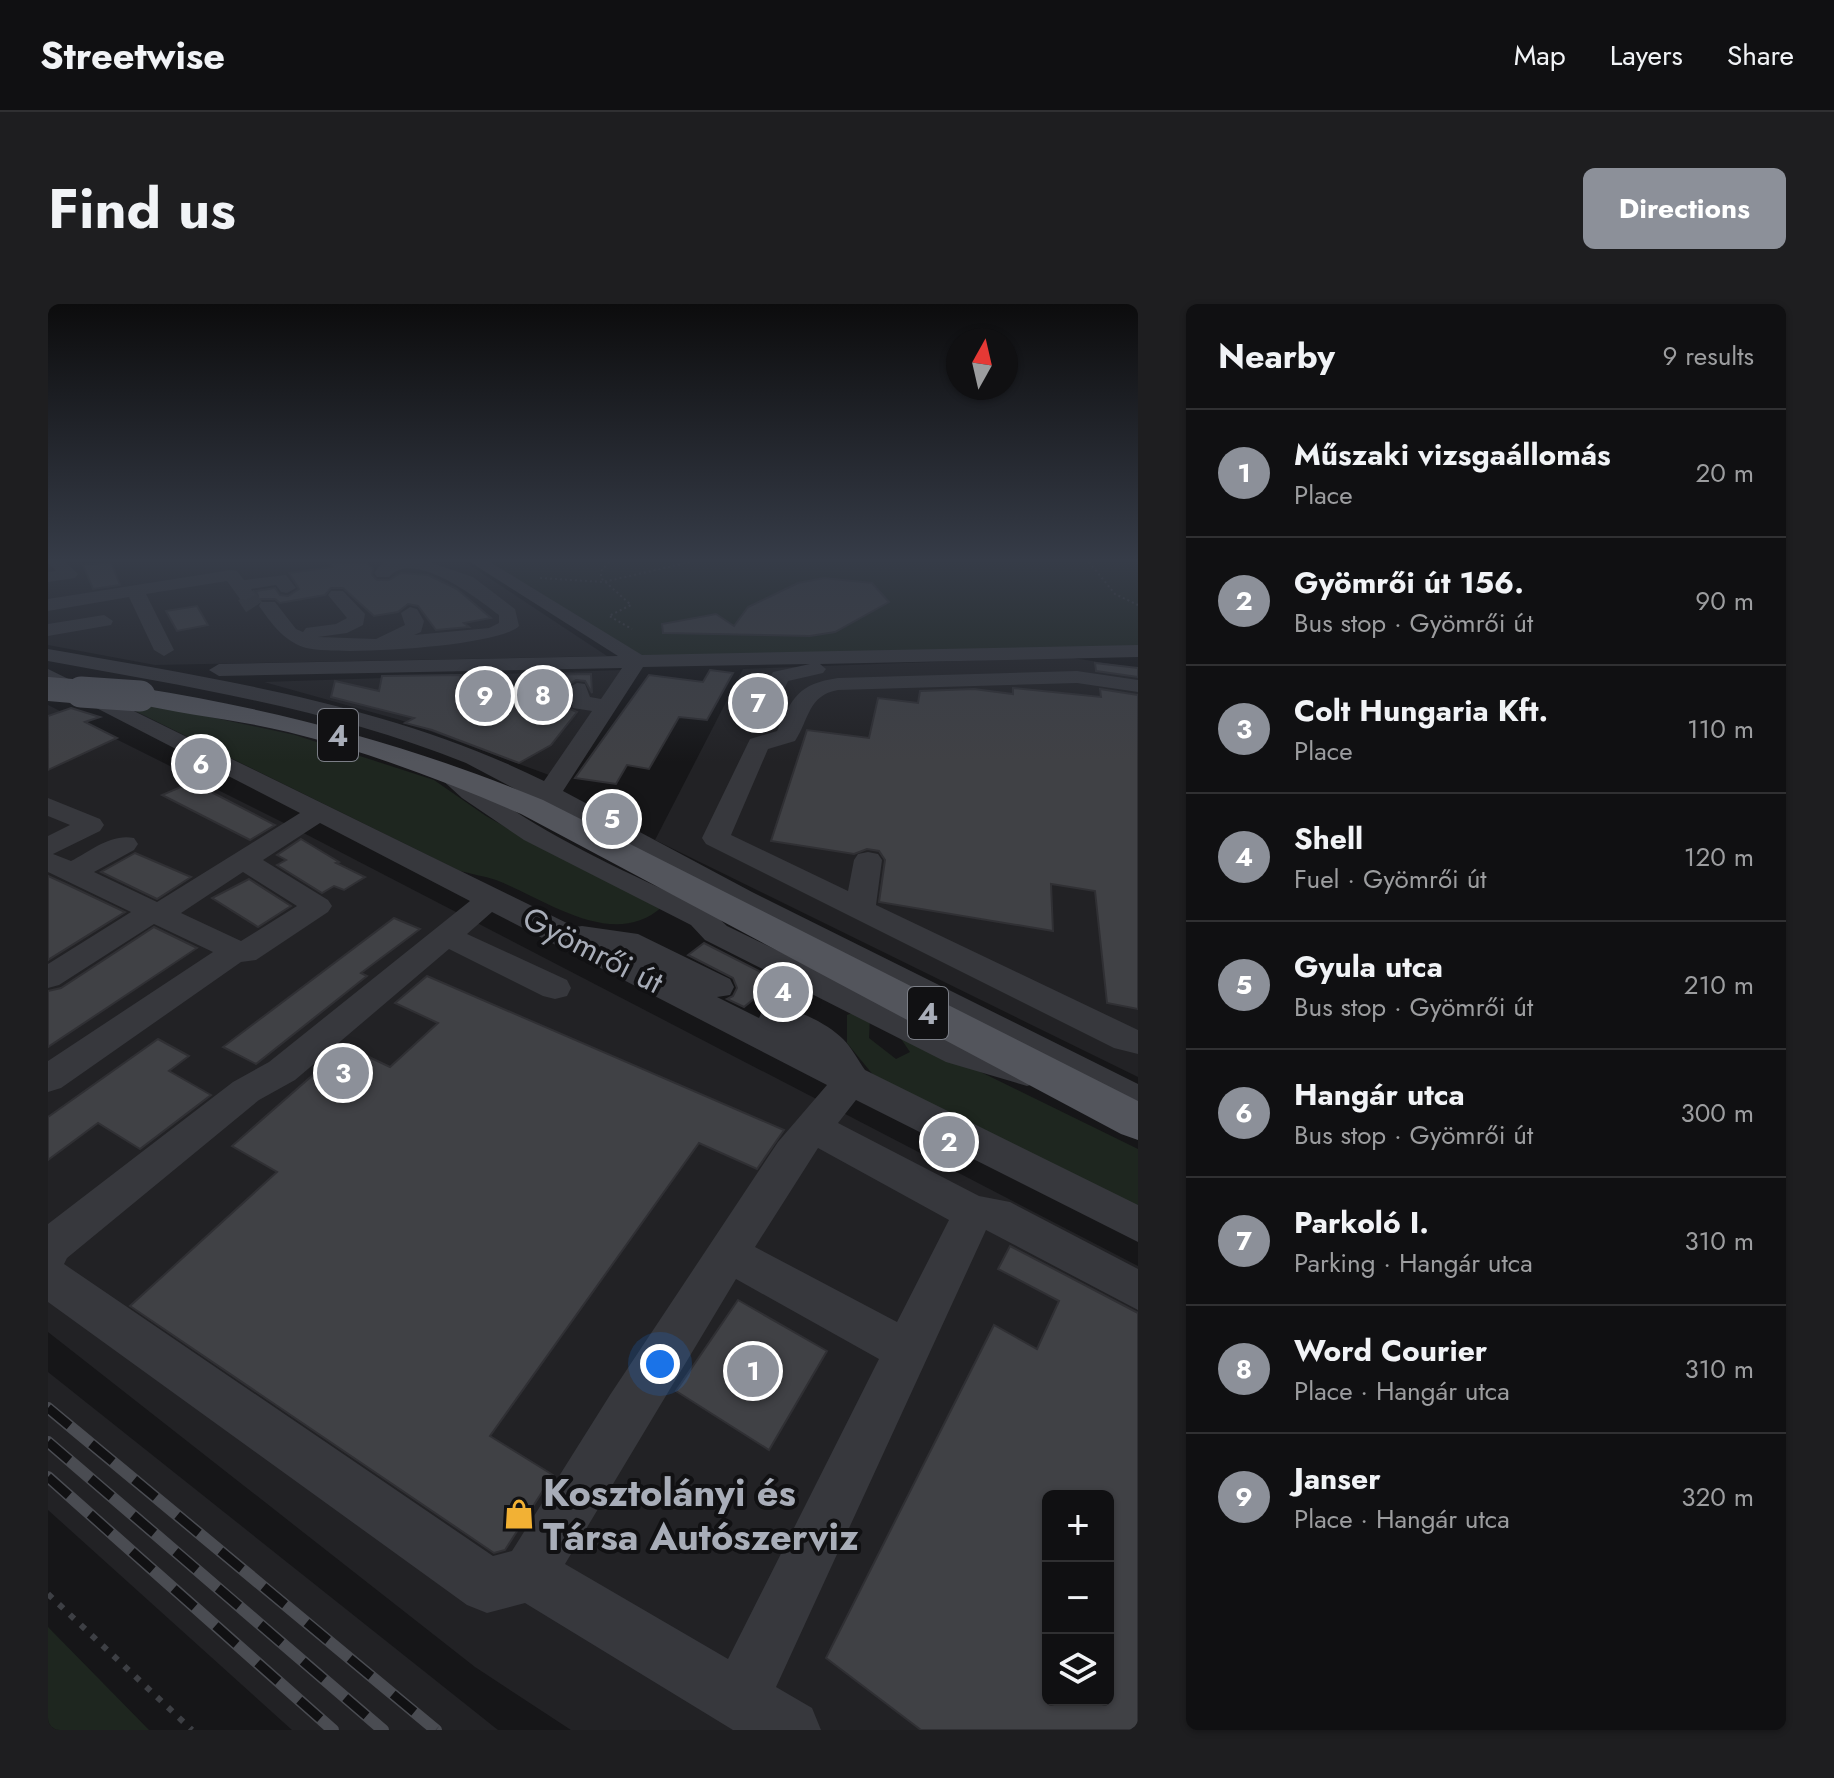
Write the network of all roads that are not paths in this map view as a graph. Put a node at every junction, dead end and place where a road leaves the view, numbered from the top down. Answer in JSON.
{"nodes":[{"id":1,"x":154,"y":629,"type":"edge"},
{"id":2,"x":284,"y":629,"type":"tunnel mouth"},
{"id":3,"x":338,"y":629,"type":"edge"},
{"id":4,"x":413,"y":629,"type":"edge"},
{"id":5,"x":503,"y":629,"type":"edge"},
{"id":6,"x":588,"y":629,"type":"edge"},
{"id":7,"x":289,"y":633,"type":"junction"},
{"id":8,"x":49,"y":637,"type":"edge"},
{"id":9,"x":90,"y":644,"type":"dead end"},
{"id":10,"x":738,"y":644,"type":"dead end"},
{"id":11,"x":379,"y":645,"type":"junction"},
{"id":12,"x":164,"y":650,"type":"dead end"},
{"id":13,"x":1138,"y":651,"type":"edge"},
{"id":14,"x":273,"y":655,"type":"dead end"},
{"id":15,"x":753,"y":659,"type":"junction"},
{"id":16,"x":637,"y":661,"type":"junction"},
{"id":17,"x":809,"y":664,"type":"junction"},
{"id":18,"x":48,"y":675,"type":"edge"},
{"id":19,"x":241,"y":678,"type":"junction"},
{"id":20,"x":140,"y":679,"type":"junction"},
{"id":21,"x":1138,"y":686,"type":"edge"},
{"id":22,"x":48,"y":689,"type":"edge"},
{"id":23,"x":577,"y":689,"type":"dead end"},
{"id":24,"x":80,"y":690,"type":"junction"},
{"id":25,"x":48,"y":696,"type":"edge"},
{"id":26,"x":607,"y":706,"type":"junction"},
{"id":27,"x":758,"y":723,"type":"dead end"},
{"id":28,"x":442,"y":769,"type":"junction"},
{"id":29,"x":548,"y":794,"type":"junction"},
{"id":30,"x":48,"y":806,"type":"edge"},
{"id":31,"x":320,"y":812,"type":"junction"},
{"id":32,"x":124,"y":844,"type":"dead end"},
{"id":33,"x":48,"y":847,"type":"edge"},
{"id":34,"x":243,"y":860,"type":"junction"},
{"id":35,"x":868,"y":860,"type":"dead end"},
{"id":36,"x":60,"y":867,"type":"edge"},
{"id":37,"x":490,"y":899,"type":"junction"},
{"id":38,"x":860,"y":909,"type":"junction"},
{"id":39,"x":155,"y":913,"type":"junction"},
{"id":40,"x":702,"y":919,"type":"junction"},
{"id":41,"x":550,"y":930,"type":"junction"},
{"id":42,"x":446,"y":936,"type":"junction"},
{"id":43,"x":793,"y":942,"type":"junction"},
{"id":44,"x":236,"y":951,"type":"junction"},
{"id":45,"x":655,"y":955,"type":"junction"},
{"id":46,"x":48,"y":978,"type":"edge"},
{"id":47,"x":555,"y":988,"type":"dead end"},
{"id":48,"x":829,"y":989,"type":"junction"},
{"id":49,"x":946,"y":1003,"type":"junction"},
{"id":50,"x":790,"y":1024,"type":"junction"},
{"id":51,"x":1138,"y":1042,"type":"edge"},
{"id":52,"x":48,"y":1079,"type":"edge"},
{"id":53,"x":852,"y":1080,"type":"junction"},
{"id":54,"x":1062,"y":1084,"type":"junction"},
{"id":55,"x":1138,"y":1100,"type":"edge"},
{"id":56,"x":1138,"y":1122,"type":"edge"},
{"id":57,"x":812,"y":1127,"type":"junction"},
{"id":58,"x":973,"y":1213,"type":"junction"},
{"id":59,"x":1138,"y":1225,"type":"edge"},
{"id":60,"x":48,"y":1252,"type":"edge"},
{"id":61,"x":728,"y":1253,"type":"junction"},
{"id":62,"x":48,"y":1277,"type":"edge"},
{"id":63,"x":1138,"y":1291,"type":"edge"},
{"id":64,"x":907,"y":1351,"type":"junction"},
{"id":65,"x":529,"y":1574,"type":"junction"},
{"id":66,"x":739,"y":1700,"type":"junction"},
{"id":67,"x":790,"y":1730,"type":"edge"}],
"edges":[{"from":1,"to":12,"type":"street"},
{"from":2,"to":7,"type":"street"},
{"from":3,"to":7,"type":"street"},
{"from":4,"to":11,"type":"street"},
{"from":5,"to":11,"type":"street"},
{"from":6,"to":16,"type":"street"},
{"from":7,"to":11,"type":"street"},
{"from":8,"to":9,"type":"street"},
{"from":8,"to":20,"type":"street"},
{"from":10,"to":15,"type":"street"},
{"from":11,"to":14,"type":"street"},
{"from":13,"to":17,"type":"street"},
{"from":15,"to":16,"type":"street"},
{"from":15,"to":17,"type":"street"},
{"from":16,"to":19,"type":"street"},
{"from":16,"to":26,"type":"street"},
{"from":17,"to":27,"type":"street"},
{"from":18,"to":24,"type":"street","name":"Gyömrői út"},
{"from":19,"to":20,"type":"street"},
{"from":19,"to":29,"type":"street"},
{"from":20,"to":22,"type":"main road","number":"4","bridge":true},
{"from":20,"to":24,"type":"street"},
{"from":20,"to":28,"type":"main road","number":"4"},
{"from":21,"to":38,"type":"street"},
{"from":23,"to":26,"type":"street"},
{"from":24,"to":25,"type":"street"},
{"from":24,"to":31,"type":"street","name":"Gyömrői út"},
{"from":26,"to":29,"type":"street"},
{"from":28,"to":40,"type":"street"},
{"from":28,"to":43,"type":"main road","number":"4"},
{"from":29,"to":49,"type":"street"},
{"from":30,"to":33,"type":"street"},
{"from":31,"to":34,"type":"street"},
{"from":31,"to":37,"type":"street","name":"Gyömrői út"},
{"from":32,"to":36,"type":"street"},
{"from":34,"to":39,"type":"street"},
{"from":34,"to":44,"type":"street"},
{"from":35,"to":38,"type":"street"},
{"from":36,"to":39,"type":"street"},
{"from":37,"to":41,"type":"street","name":"Gyömrői út"},
{"from":37,"to":42,"type":"street"},
{"from":38,"to":51,"type":"street"},
{"from":39,"to":44,"type":"street"},
{"from":39,"to":46,"type":"street"},
{"from":40,"to":45,"type":"street"},
{"from":40,"to":48,"type":"street"},
{"from":41,"to":45,"type":"street"},
{"from":41,"to":53,"type":"street","name":"Gyömrői út"},
{"from":42,"to":47,"type":"street"},
{"from":42,"to":60,"type":"street"},
{"from":43,"to":49,"type":"street"},
{"from":43,"to":54,"type":"main road","number":"4"},
{"from":44,"to":52,"type":"street"},
{"from":45,"to":50,"type":"street"},
{"from":48,"to":50,"type":"street"},
{"from":48,"to":54,"type":"street"},
{"from":49,"to":55,"type":"street"},
{"from":50,"to":53,"type":"street"},
{"from":53,"to":57,"type":"street"},
{"from":53,"to":59,"type":"street","name":"Gyömrői út"},
{"from":54,"to":56,"type":"main road","number":"4"},
{"from":57,"to":58,"type":"street"},
{"from":57,"to":61,"type":"street"},
{"from":58,"to":63,"type":"street"},
{"from":58,"to":64,"type":"street"},
{"from":61,"to":64,"type":"street"},
{"from":61,"to":65,"type":"street"},
{"from":62,"to":65,"type":"street"},
{"from":64,"to":66,"type":"street"},
{"from":65,"to":66,"type":"street"},
{"from":66,"to":67,"type":"street"}]}
